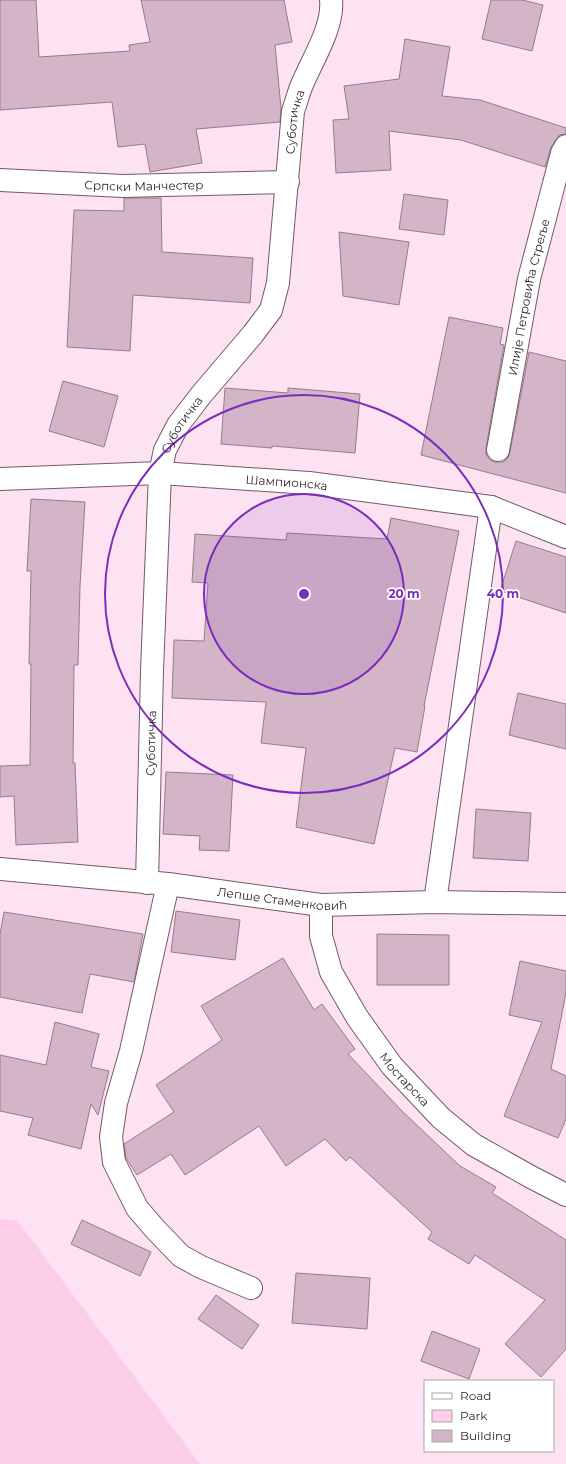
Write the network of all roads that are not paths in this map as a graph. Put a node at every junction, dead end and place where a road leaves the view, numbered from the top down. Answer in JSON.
{"nodes":[{"id":1,"x":331,"y":0,"type":"edge"},
{"id":2,"x":566,"y":146,"type":"edge"},
{"id":3,"x":0,"y":180,"type":"edge"},
{"id":4,"x":288,"y":182,"type":"junction"},
{"id":5,"x":498,"y":450,"type":"dead end"},
{"id":6,"x":160,"y":473,"type":"junction"},
{"id":7,"x":0,"y":479,"type":"edge"},
{"id":8,"x":491,"y":507,"type":"junction"},
{"id":9,"x":566,"y":537,"type":"edge"},
{"id":10,"x":0,"y":869,"type":"edge"},
{"id":11,"x":157,"y":883,"type":"junction"},
{"id":12,"x":435,"y":902,"type":"junction"},
{"id":13,"x":566,"y":904,"type":"edge"},
{"id":14,"x":321,"y":905,"type":"junction"},
{"id":15,"x":566,"y":1195,"type":"edge"},
{"id":16,"x":251,"y":1288,"type":"dead end"}],
"edges":[{"from":1,"to":4,"type":"street","name":"Суботичка"},
{"from":2,"to":5,"type":"street","name":"Илије Петровића Стреље"},
{"from":3,"to":4,"type":"street","name":"Српски Манчестер"},
{"from":4,"to":6,"type":"street","name":"Суботичка"},
{"from":6,"to":7,"type":"street","name":"Шампионска"},
{"from":6,"to":8,"type":"street","name":"Шампионска"},
{"from":6,"to":11,"type":"street","name":"Суботичка"},
{"from":8,"to":9,"type":"street","name":"Шампионска"},
{"from":8,"to":12,"type":"street"},
{"from":10,"to":11,"type":"street","name":"Лепше Стаменковић"},
{"from":11,"to":14,"type":"street","name":"Лепше Стаменковић"},
{"from":11,"to":16,"type":"street","name":"Суботичка"},
{"from":12,"to":13,"type":"street","name":"Лепше Стаменковић"},
{"from":12,"to":14,"type":"street","name":"Лепше Стаменковић"},
{"from":14,"to":15,"type":"street","name":"Мостарска"}]}
